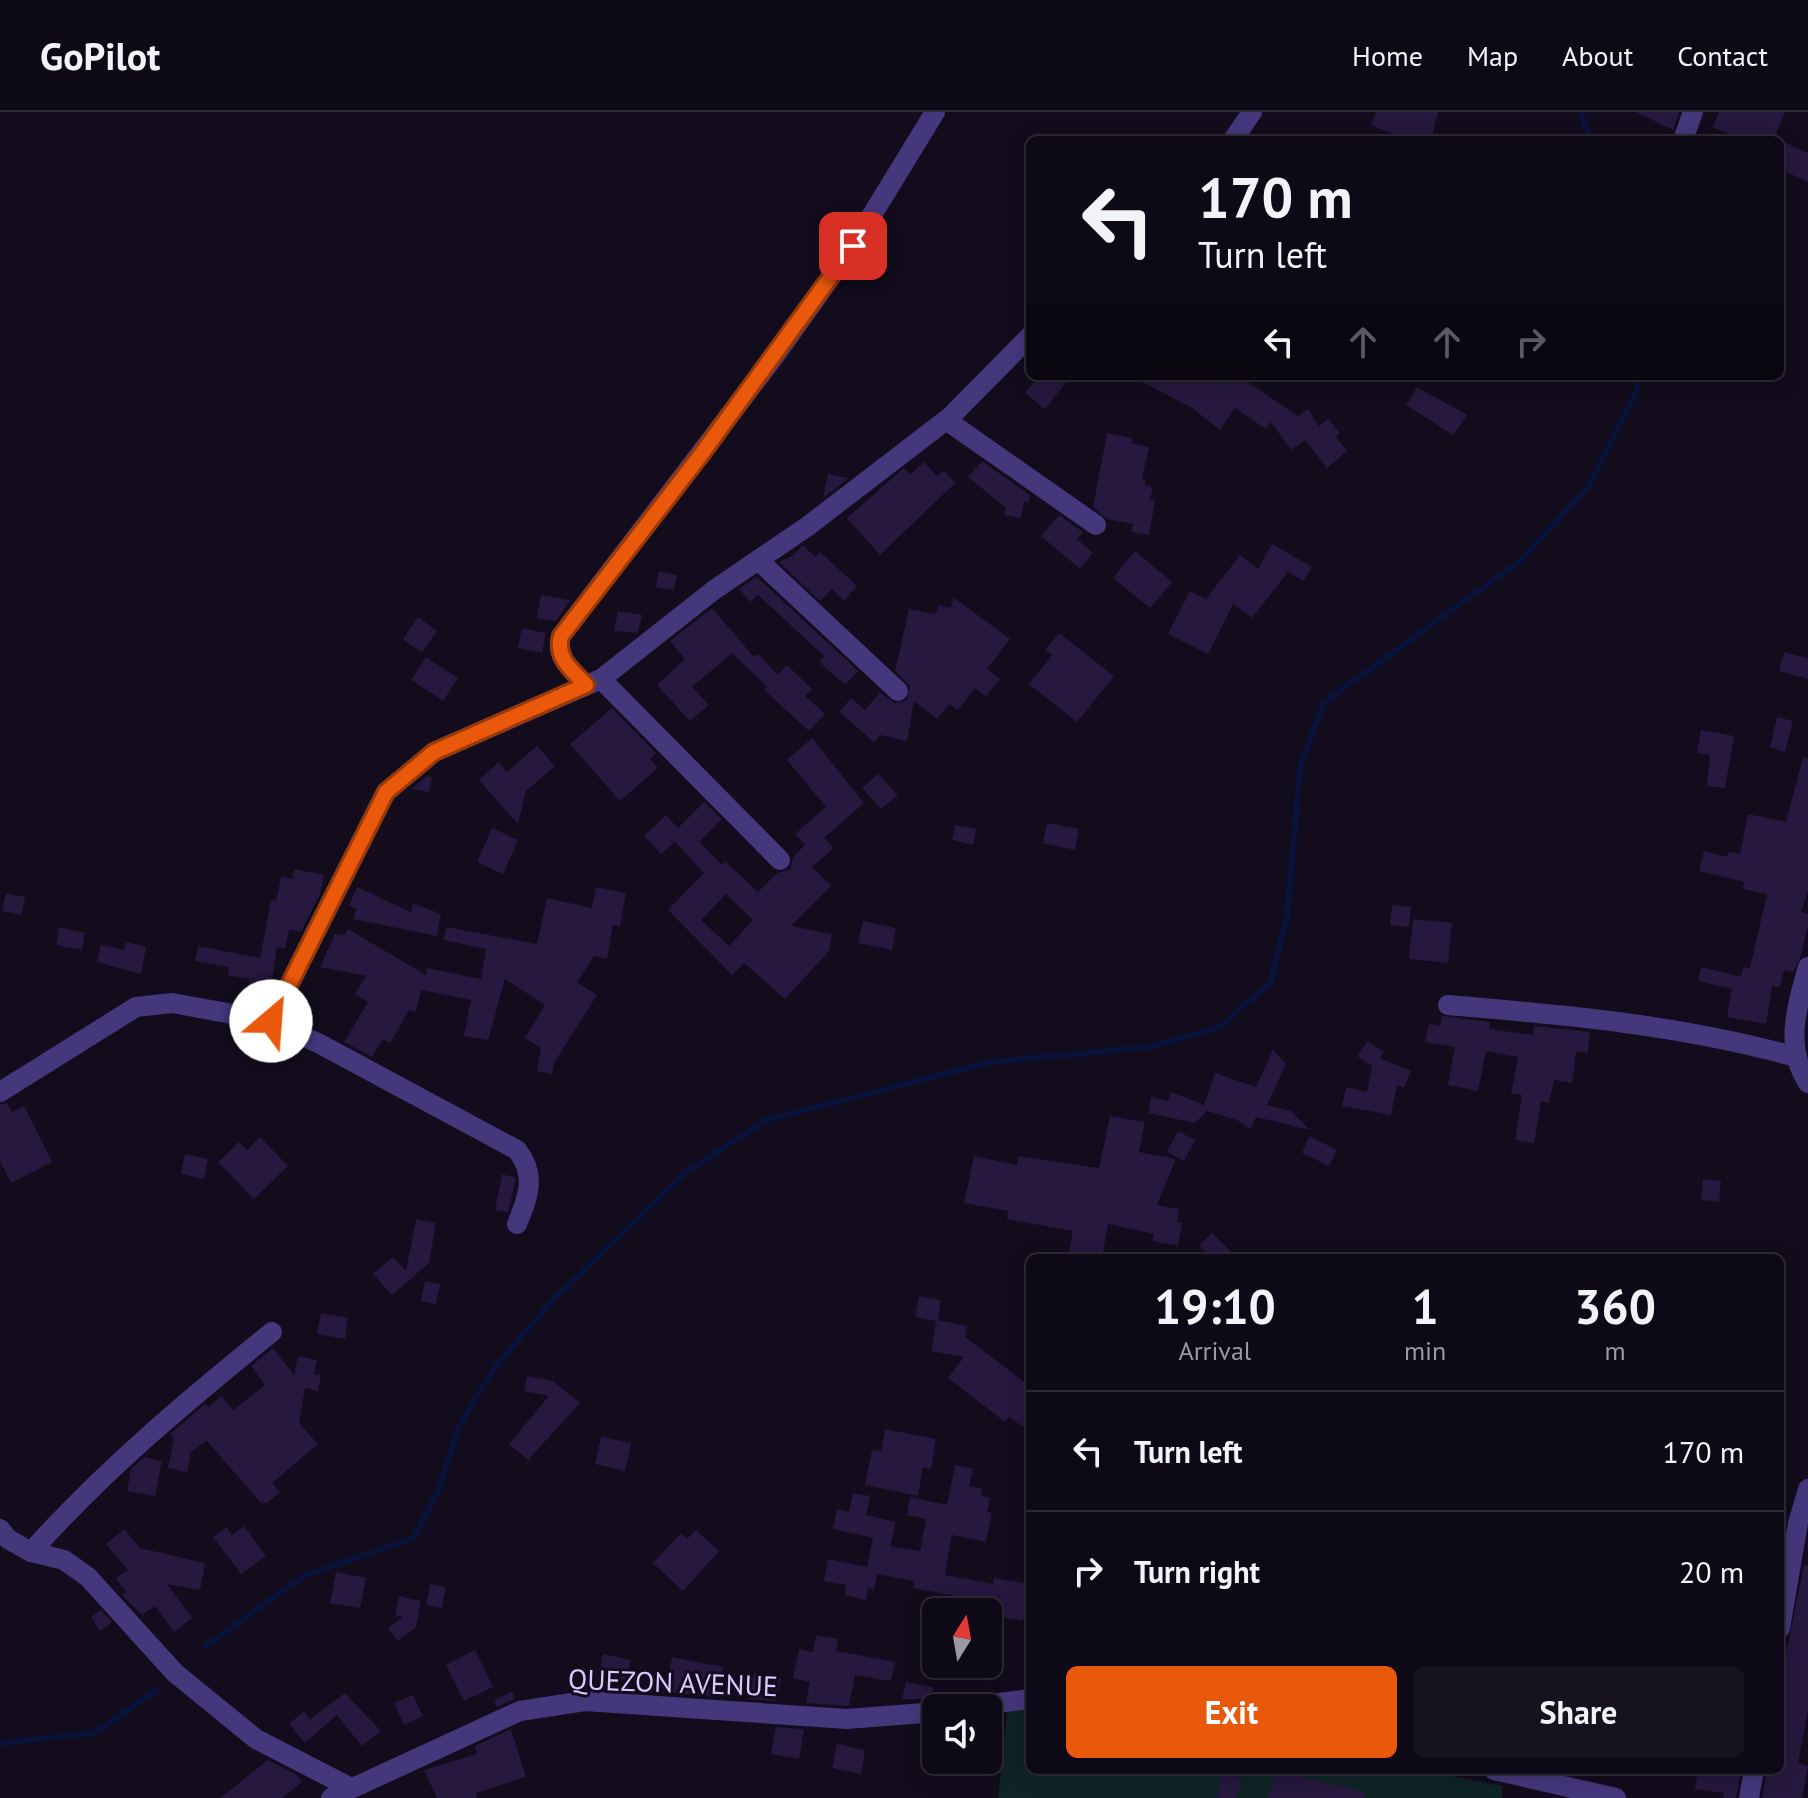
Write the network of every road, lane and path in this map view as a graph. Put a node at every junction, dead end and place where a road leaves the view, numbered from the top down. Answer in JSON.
{"nodes":[{"id":1,"x":935,"y":112,"type":"edge"},
{"id":2,"x":1252,"y":112,"type":"edge"},
{"id":3,"x":1693,"y":112,"type":"edge"},
{"id":4,"x":1236,"y":136,"type":"edge"},
{"id":5,"x":1684,"y":136,"type":"edge"},
{"id":6,"x":1026,"y":340,"type":"edge"},
{"id":7,"x":946,"y":420,"type":"junction"},
{"id":8,"x":1096,"y":525,"type":"dead end"},
{"id":9,"x":758,"y":560,"type":"junction"},
{"id":10,"x":593,"y":682,"type":"junction"},
{"id":11,"x":898,"y":691,"type":"dead end"},
{"id":12,"x":780,"y":860,"type":"dead end"},
{"id":13,"x":1808,"y":967,"type":"edge"},
{"id":14,"x":1448,"y":1005,"type":"dead end"},
{"id":15,"x":271,"y":1021,"type":"junction"},
{"id":16,"x":1796,"y":1057,"type":"junction"},
{"id":17,"x":1808,"y":1083,"type":"edge"},
{"id":18,"x":0,"y":1092,"type":"edge"},
{"id":19,"x":517,"y":1224,"type":"dead end"},
{"id":20,"x":272,"y":1332,"type":"dead end"},
{"id":21,"x":1808,"y":1489,"type":"edge"},
{"id":22,"x":0,"y":1529,"type":"edge"},
{"id":23,"x":31,"y":1552,"type":"junction"},
{"id":24,"x":1784,"y":1605,"type":"edge"},
{"id":25,"x":1026,"y":1700,"type":"edge"},
{"id":26,"x":1002,"y":1703,"type":"edge"},
{"id":27,"x":922,"y":1713,"type":"edge"},
{"id":28,"x":1511,"y":1774,"type":"edge"},
{"id":29,"x":1753,"y":1774,"type":"edge"},
{"id":30,"x":349,"y":1787,"type":"junction"},
{"id":31,"x":331,"y":1798,"type":"edge"},
{"id":32,"x":1616,"y":1798,"type":"edge"},
{"id":33,"x":1749,"y":1798,"type":"edge"}],
"edges":[{"from":1,"to":10,"type":"street"},
{"from":2,"to":4,"type":"street"},
{"from":3,"to":5,"type":"street"},
{"from":6,"to":7,"type":"street"},
{"from":7,"to":8,"type":"street"},
{"from":7,"to":9,"type":"street"},
{"from":9,"to":10,"type":"street"},
{"from":9,"to":11,"type":"street"},
{"from":10,"to":12,"type":"street"},
{"from":10,"to":15,"type":"street"},
{"from":13,"to":16,"type":"street"},
{"from":14,"to":16,"type":"street"},
{"from":15,"to":18,"type":"street"},
{"from":15,"to":19,"type":"street"},
{"from":16,"to":17,"type":"street"},
{"from":20,"to":23,"type":"street"},
{"from":21,"to":24,"type":"street"},
{"from":22,"to":23,"type":"street"},
{"from":23,"to":30,"type":"street"},
{"from":25,"to":26,"type":"street"},
{"from":27,"to":30,"type":"street","name":"QUEZON AVENUE"},
{"from":28,"to":32,"type":"street"},
{"from":29,"to":33,"type":"street"},
{"from":30,"to":31,"type":"street","name":"QUEZON AVENUE"}]}
